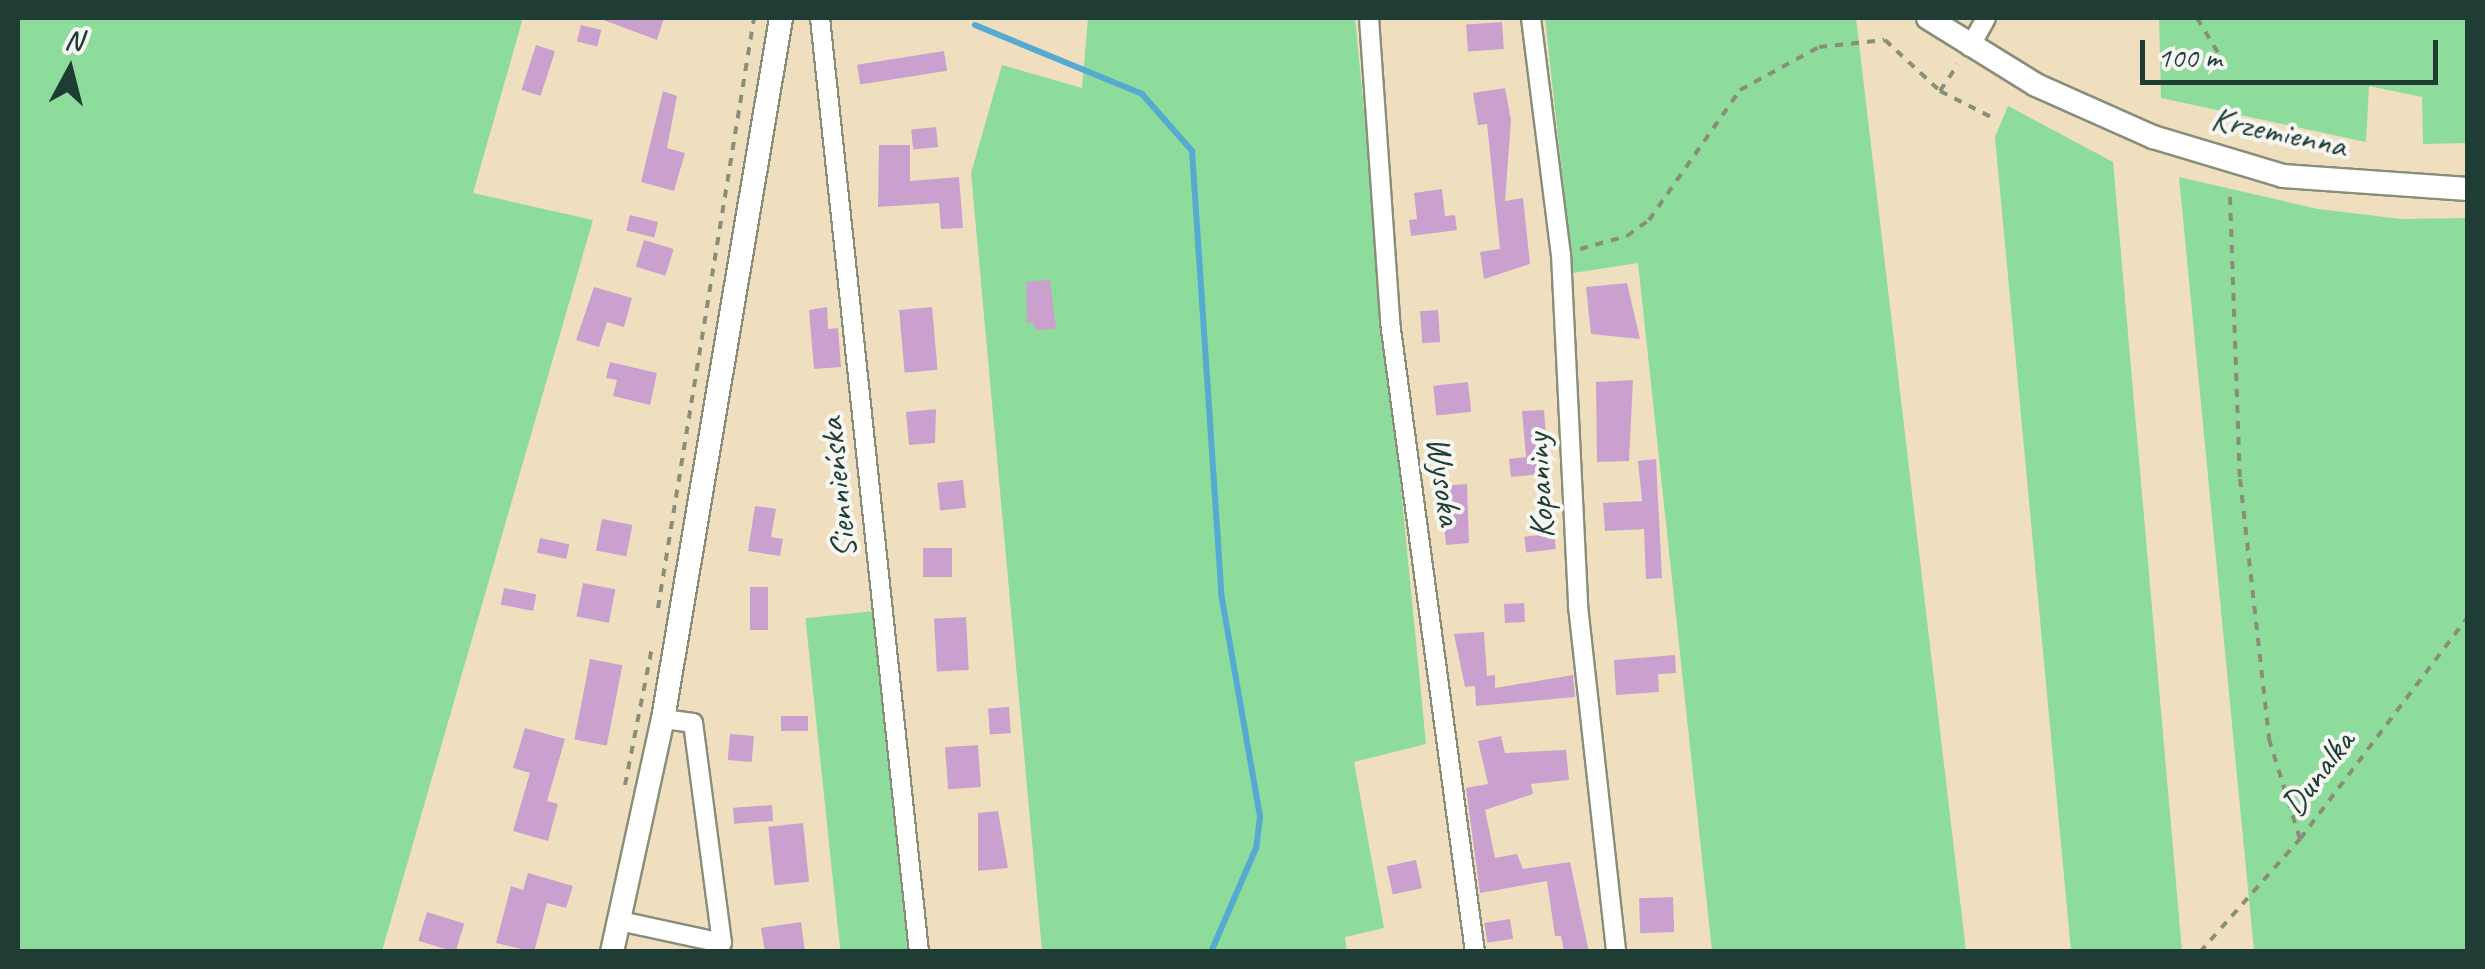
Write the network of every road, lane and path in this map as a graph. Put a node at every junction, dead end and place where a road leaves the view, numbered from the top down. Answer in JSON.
{"nodes":[{"id":1,"x":754,"y":18,"type":"edge"},
{"id":2,"x":781,"y":18,"type":"edge"},
{"id":3,"x":820,"y":18,"type":"edge"},
{"id":4,"x":1370,"y":18,"type":"edge"},
{"id":5,"x":1531,"y":18,"type":"edge"},
{"id":6,"x":1928,"y":18,"type":"edge"},
{"id":7,"x":1986,"y":18,"type":"edge"},
{"id":8,"x":2197,"y":18,"type":"edge"},
{"id":9,"x":1970,"y":47,"type":"junction"},
{"id":10,"x":2223,"y":62,"type":"dead end"},
{"id":11,"x":1940,"y":90,"type":"junction"},
{"id":12,"x":1991,"y":117,"type":"dead end"},
{"id":13,"x":2468,"y":189,"type":"edge"},
{"id":14,"x":2230,"y":197,"type":"dead end"},
{"id":15,"x":1561,"y":254,"type":"junction"},
{"id":16,"x":2468,"y":617,"type":"edge"},
{"id":17,"x":656,"y":620,"type":"dead end"},
{"id":18,"x":653,"y":639,"type":"dead end"},
{"id":19,"x":663,"y":719,"type":"junction"},
{"id":20,"x":623,"y":795,"type":"dead end"},
{"id":21,"x":2300,"y":839,"type":"junction"},
{"id":22,"x":620,"y":921,"type":"junction"},
{"id":23,"x":612,"y":952,"type":"edge"},
{"id":24,"x":920,"y":952,"type":"edge"},
{"id":25,"x":1475,"y":952,"type":"edge"},
{"id":26,"x":1616,"y":952,"type":"edge"},
{"id":27,"x":2200,"y":952,"type":"edge"}],
"edges":[{"from":1,"to":17,"type":"path"},
{"from":2,"to":19,"type":"main road"},
{"from":3,"to":24,"type":"street","name":"Siennieńska"},
{"from":4,"to":25,"type":"street","name":"Wysoka"},
{"from":5,"to":15,"type":"street","name":"Kopaniny"},
{"from":6,"to":9,"type":"main road","name":"Krzemienna"},
{"from":7,"to":9,"type":"street"},
{"from":8,"to":10,"type":"path"},
{"from":9,"to":11,"type":"path"},
{"from":9,"to":13,"type":"main road","name":"Krzemienna"},
{"from":11,"to":12,"type":"path"},
{"from":11,"to":15,"type":"path"},
{"from":14,"to":21,"type":"path"},
{"from":15,"to":26,"type":"street","name":"Kopaniny"},
{"from":16,"to":21,"type":"path","name":"Dunalka"},
{"from":18,"to":20,"type":"path"},
{"from":19,"to":22,"type":"main road"},
{"from":19,"to":22,"type":"street"},
{"from":21,"to":27,"type":"path","name":"Dunalka"},
{"from":22,"to":23,"type":"main road"}]}
